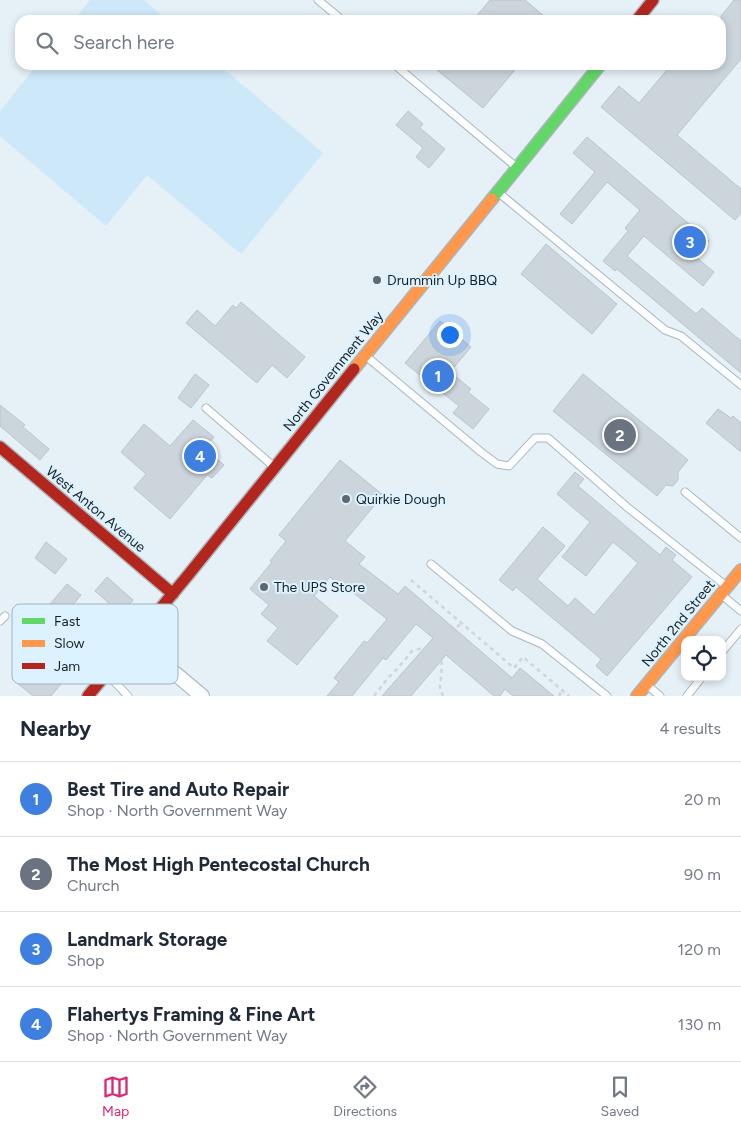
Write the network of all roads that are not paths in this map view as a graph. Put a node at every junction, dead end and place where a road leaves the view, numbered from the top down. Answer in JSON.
{"nodes":[{"id":1,"x":318,"y":0,"type":"edge"},
{"id":2,"x":653,"y":0,"type":"edge"},
{"id":3,"x":336,"y":15,"type":"edge"},
{"id":4,"x":641,"y":15,"type":"edge"},
{"id":5,"x":401,"y":70,"type":"edge"},
{"id":6,"x":596,"y":70,"type":"edge"},
{"id":7,"x":517,"y":168,"type":"junction"},
{"id":8,"x":497,"y":192,"type":"junction"},
{"id":9,"x":365,"y":355,"type":"junction"},
{"id":10,"x":741,"y":385,"type":"edge"},
{"id":11,"x":206,"y":408,"type":"dead end"},
{"id":12,"x":0,"y":447,"type":"edge"},
{"id":13,"x":274,"y":467,"type":"junction"},
{"id":14,"x":685,"y":492,"type":"dead end"},
{"id":15,"x":741,"y":538,"type":"edge"},
{"id":16,"x":431,"y":564,"type":"dead end"},
{"id":17,"x":741,"y":570,"type":"edge"},
{"id":18,"x":724,"y":590,"type":"junction"},
{"id":19,"x":172,"y":594,"type":"junction"},
{"id":20,"x":164,"y":604,"type":"edge"},
{"id":21,"x":741,"y":611,"type":"edge"},
{"id":22,"x":741,"y":629,"type":"edge"},
{"id":23,"x":726,"y":647,"type":"edge"},
{"id":24,"x":178,"y":676,"type":"edge"},
{"id":25,"x":699,"y":681,"type":"edge"},
{"id":26,"x":98,"y":684,"type":"edge"},
{"id":27,"x":116,"y":684,"type":"edge"},
{"id":28,"x":646,"y":685,"type":"junction"},
{"id":29,"x":88,"y":696,"type":"edge"},
{"id":30,"x":128,"y":696,"type":"edge"},
{"id":31,"x":202,"y":696,"type":"edge"},
{"id":32,"x":607,"y":696,"type":"edge"},
{"id":33,"x":637,"y":696,"type":"edge"},
{"id":34,"x":660,"y":696,"type":"edge"},
{"id":35,"x":687,"y":696,"type":"edge"}],
"edges":[{"from":1,"to":3,"type":"lane"},
{"from":2,"to":4,"type":"main road"},
{"from":5,"to":7,"type":"lane"},
{"from":6,"to":7,"type":"main road","name":"North Government Way"},
{"from":7,"to":8,"type":"main road","name":"North Government Way"},
{"from":8,"to":9,"type":"main road","name":"North Government Way"},
{"from":8,"to":10,"type":"lane"},
{"from":9,"to":13,"type":"main road","name":"North Government Way"},
{"from":9,"to":18,"type":"lane"},
{"from":11,"to":13,"type":"lane"},
{"from":12,"to":19,"type":"main road","name":"West Anton Avenue"},
{"from":13,"to":19,"type":"main road","name":"North Government Way"},
{"from":14,"to":15,"type":"lane"},
{"from":16,"to":32,"type":"lane"},
{"from":17,"to":18,"type":"main road","name":"North 2nd Street"},
{"from":18,"to":21,"type":"lane"},
{"from":18,"to":28,"type":"main road","name":"North 2nd Street"},
{"from":19,"to":20,"type":"main road","name":"North Government Way"},
{"from":22,"to":23,"type":"lane"},
{"from":24,"to":31,"type":"street"},
{"from":25,"to":35,"type":"lane"},
{"from":26,"to":29,"type":"main road","name":"North Government Way"},
{"from":27,"to":30,"type":"lane"},
{"from":28,"to":33,"type":"main road","name":"North 2nd Street"},
{"from":28,"to":34,"type":"lane"}]}
